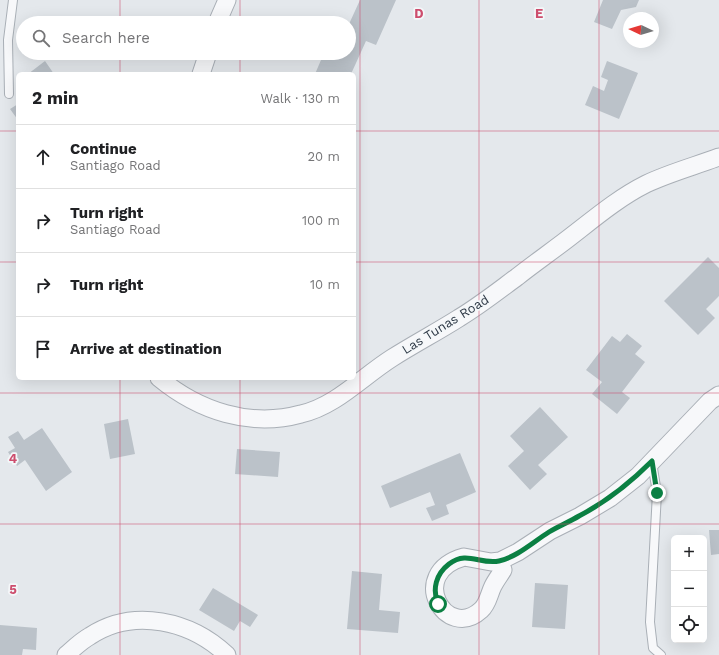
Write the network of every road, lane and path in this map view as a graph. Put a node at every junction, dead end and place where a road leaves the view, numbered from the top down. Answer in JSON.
{"nodes":[{"id":1,"x":13,"y":0,"type":"edge"},
{"id":2,"x":227,"y":0,"type":"edge"},
{"id":3,"x":220,"y":16,"type":"edge"},
{"id":4,"x":206,"y":60,"type":"edge"},
{"id":5,"x":202,"y":72,"type":"edge"},
{"id":6,"x":9,"y":94,"type":"dead end"},
{"id":7,"x":719,"y":157,"type":"edge"},
{"id":8,"x":162,"y":380,"type":"edge"},
{"id":9,"x":719,"y":395,"type":"edge"},
{"id":10,"x":652,"y":461,"type":"junction"},
{"id":11,"x":500,"y":561,"type":"dead end"},
{"id":12,"x":66,"y":655,"type":"edge"},
{"id":13,"x":227,"y":655,"type":"edge"},
{"id":14,"x":661,"y":655,"type":"edge"}],
"edges":[{"from":1,"to":6,"type":"lane"},
{"from":2,"to":3,"type":"street"},
{"from":4,"to":5,"type":"street"},
{"from":7,"to":8,"type":"street","name":"Las Tunas Road"},
{"from":9,"to":10,"type":"street"},
{"from":10,"to":11,"type":"street"},
{"from":10,"to":14,"type":"lane"},
{"from":12,"to":13,"type":"street"}]}
